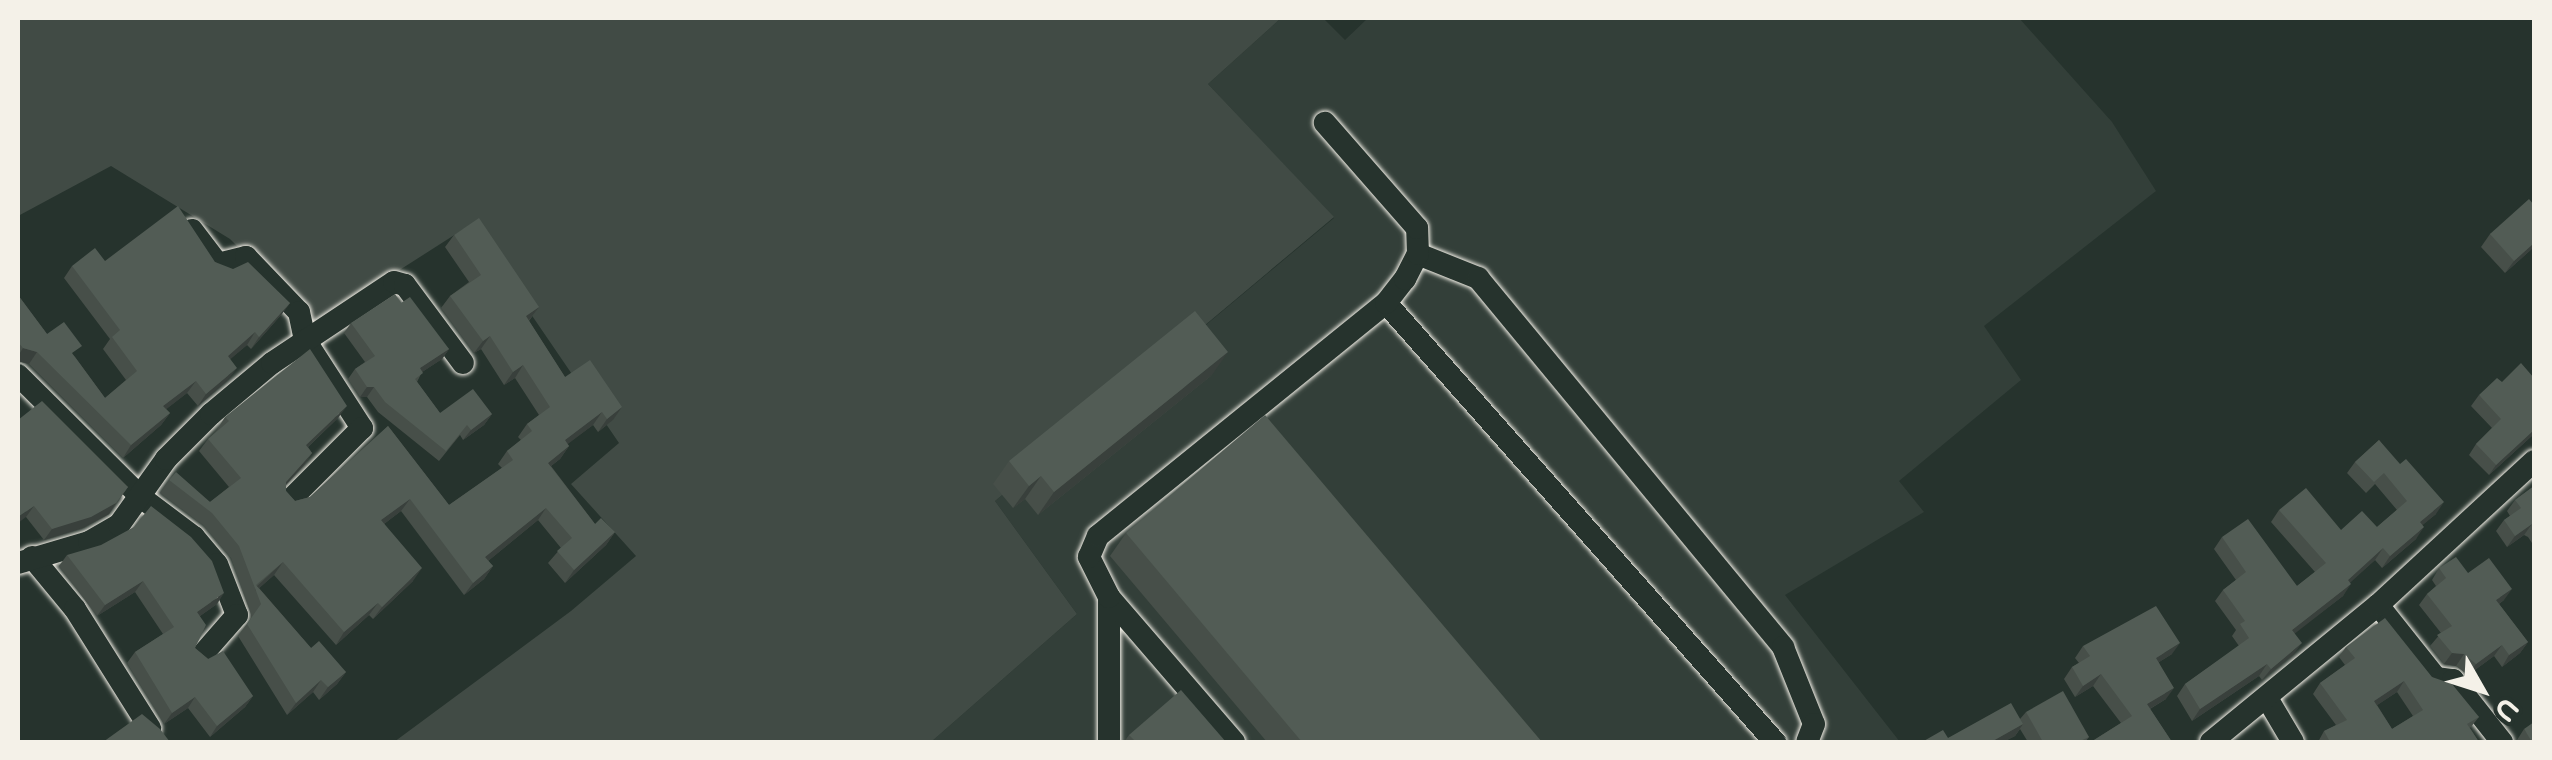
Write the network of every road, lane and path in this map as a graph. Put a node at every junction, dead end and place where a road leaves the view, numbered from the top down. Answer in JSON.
{"nodes":[{"id":1,"x":1325,"y":123,"type":"dead end"},
{"id":2,"x":186,"y":223,"type":"edge"},
{"id":3,"x":1418,"y":254,"type":"junction"},
{"id":4,"x":1386,"y":303,"type":"junction"},
{"id":5,"x":305,"y":340,"type":"junction"},
{"id":6,"x":463,"y":363,"type":"dead end"},
{"id":7,"x":18,"y":375,"type":"edge"},
{"id":8,"x":2534,"y":461,"type":"edge"},
{"id":9,"x":142,"y":498,"type":"junction"},
{"id":10,"x":290,"y":500,"type":"edge"},
{"id":11,"x":25,"y":560,"type":"edge"},
{"id":12,"x":1109,"y":597,"type":"junction"},
{"id":13,"x":2378,"y":605,"type":"junction"},
{"id":14,"x":202,"y":655,"type":"edge"},
{"id":15,"x":2267,"y":698,"type":"junction"},
{"id":16,"x":150,"y":728,"type":"edge"},
{"id":17,"x":1109,"y":742,"type":"edge"},
{"id":18,"x":1234,"y":742,"type":"edge"},
{"id":19,"x":1774,"y":742,"type":"edge"},
{"id":20,"x":1807,"y":742,"type":"edge"},
{"id":21,"x":2212,"y":742,"type":"edge"},
{"id":22,"x":2293,"y":742,"type":"edge"},
{"id":23,"x":2502,"y":742,"type":"edge"}],
"edges":[{"from":1,"to":3,"type":"street"},
{"from":2,"to":5,"type":"street"},
{"from":3,"to":4,"type":"street"},
{"from":3,"to":20,"type":"street"},
{"from":4,"to":12,"type":"street"},
{"from":4,"to":19,"type":"street"},
{"from":5,"to":6,"type":"street"},
{"from":5,"to":9,"type":"street"},
{"from":5,"to":10,"type":"street"},
{"from":7,"to":9,"type":"street"},
{"from":8,"to":13,"type":"street"},
{"from":9,"to":11,"type":"street"},
{"from":9,"to":14,"type":"street"},
{"from":11,"to":16,"type":"street"},
{"from":12,"to":17,"type":"street"},
{"from":12,"to":18,"type":"street"},
{"from":13,"to":15,"type":"street"},
{"from":13,"to":23,"type":"street"},
{"from":15,"to":21,"type":"street"},
{"from":15,"to":22,"type":"street"}]}
